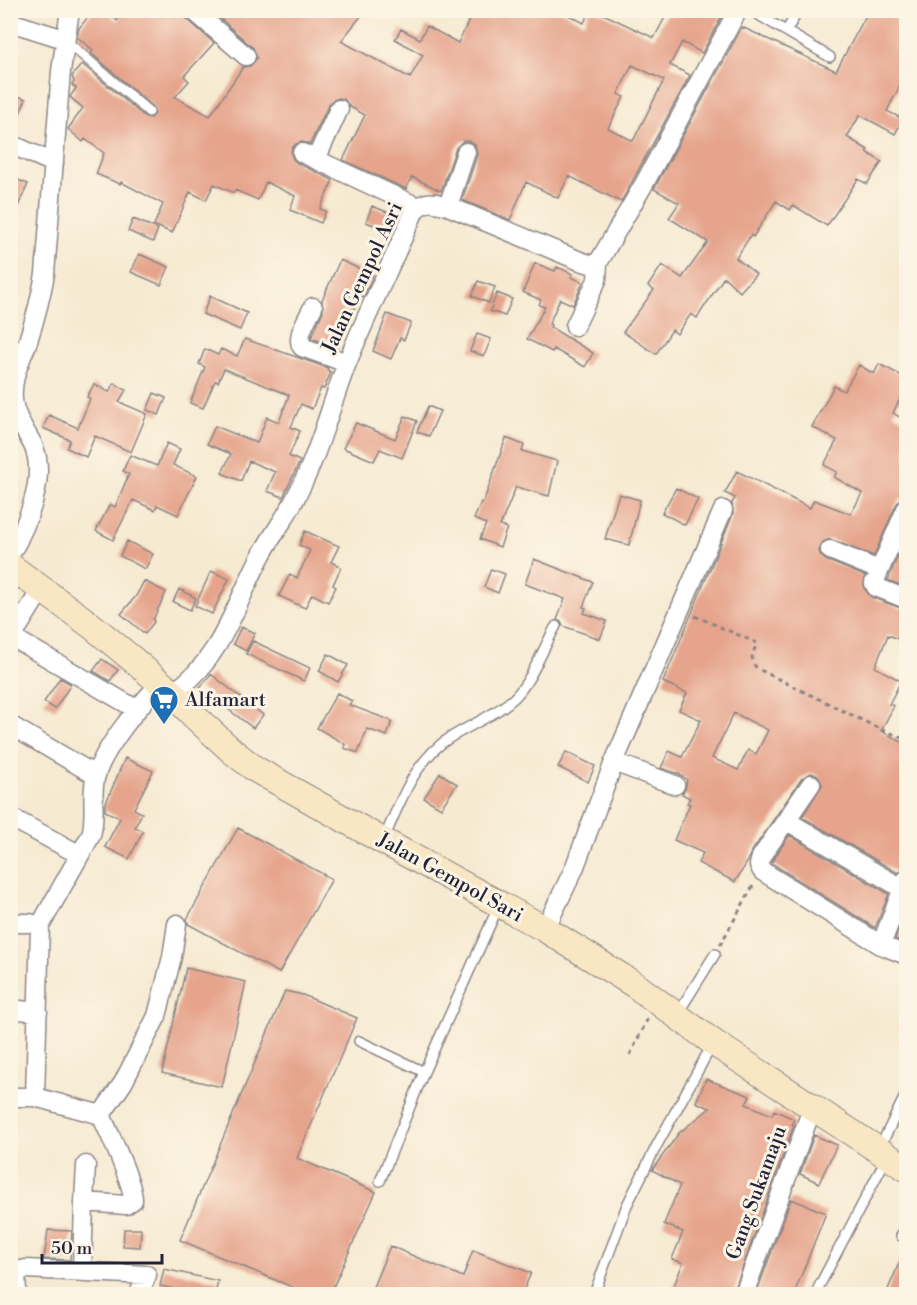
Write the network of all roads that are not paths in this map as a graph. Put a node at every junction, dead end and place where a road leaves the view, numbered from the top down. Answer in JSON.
{"nodes":[{"id":1,"x":70,"y":10,"type":"edge"},
{"id":2,"x":193,"y":10,"type":"edge"},
{"id":3,"x":738,"y":10,"type":"edge"},
{"id":4,"x":750,"y":10,"type":"edge"},
{"id":5,"x":799,"y":10,"type":"edge"},
{"id":6,"x":10,"y":22,"type":"edge"},
{"id":7,"x":786,"y":32,"type":"junction"},
{"id":8,"x":64,"y":39,"type":"junction"},
{"id":9,"x":246,"y":56,"type":"dead end"},
{"id":10,"x":830,"y":57,"type":"dead end"},
{"id":11,"x":339,"y":109,"type":"dead end"},
{"id":12,"x":148,"y":112,"type":"dead end"},
{"id":13,"x":10,"y":144,"type":"edge"},
{"id":14,"x":466,"y":152,"type":"dead end"},
{"id":15,"x":54,"y":163,"type":"junction"},
{"id":16,"x":448,"y":206,"type":"junction"},
{"id":17,"x":418,"y":207,"type":"junction"},
{"id":18,"x":598,"y":263,"type":"junction"},
{"id":19,"x":313,"y":307,"type":"dead end"},
{"id":20,"x":575,"y":326,"type":"dead end"},
{"id":21,"x":347,"y":363,"type":"junction"},
{"id":22,"x":906,"y":509,"type":"edge"},
{"id":23,"x":723,"y":510,"type":"dead end"},
{"id":24,"x":830,"y":550,"type":"dead end"},
{"id":25,"x":10,"y":555,"type":"edge"},
{"id":26,"x":10,"y":566,"type":"edge"},
{"id":27,"x":879,"y":570,"type":"junction"},
{"id":28,"x":42,"y":590,"type":"junction"},
{"id":29,"x":906,"y":599,"type":"edge"},
{"id":30,"x":556,"y":626,"type":"dead end"},
{"id":31,"x":11,"y":638,"type":"edge"},
{"id":32,"x":166,"y":688,"type":"junction"},
{"id":33,"x":136,"y":709,"type":"junction"},
{"id":34,"x":10,"y":725,"type":"edge"},
{"id":35,"x":614,"y":762,"type":"junction"},
{"id":36,"x":95,"y":775,"type":"junction"},
{"id":37,"x":811,"y":784,"type":"dead end"},
{"id":38,"x":675,"y":785,"type":"dead end"},
{"id":39,"x":10,"y":817,"type":"edge"},
{"id":40,"x":787,"y":821,"type":"junction"},
{"id":41,"x":383,"y":841,"type":"junction"},
{"id":42,"x":80,"y":855,"type":"junction"},
{"id":43,"x":904,"y":884,"type":"edge"},
{"id":44,"x":499,"y":905,"type":"junction"},
{"id":45,"x":10,"y":911,"type":"edge"},
{"id":46,"x":10,"y":923,"type":"edge"},
{"id":47,"x":35,"y":924,"type":"junction"},
{"id":48,"x":177,"y":924,"type":"dead end"},
{"id":49,"x":545,"y":930,"type":"junction"},
{"id":50,"x":881,"y":945,"type":"junction"},
{"id":51,"x":715,"y":954,"type":"road end"},
{"id":52,"x":906,"y":955,"type":"edge"},
{"id":53,"x":667,"y":1007,"type":"junction"},
{"id":54,"x":10,"y":1009,"type":"edge"},
{"id":55,"x":38,"y":1012,"type":"junction"},
{"id":56,"x":359,"y":1041,"type":"dead end"},
{"id":57,"x":714,"y":1043,"type":"junction"},
{"id":58,"x":424,"y":1072,"type":"junction"},
{"id":59,"x":906,"y":1094,"type":"edge"},
{"id":60,"x":10,"y":1097,"type":"edge"},
{"id":61,"x":35,"y":1097,"type":"junction"},
{"id":62,"x":813,"y":1107,"type":"junction"},
{"id":63,"x":101,"y":1115,"type":"junction"},
{"id":64,"x":891,"y":1158,"type":"edge"},
{"id":65,"x":86,"y":1165,"type":"dead end"},
{"id":66,"x":380,"y":1181,"type":"dead end"},
{"id":67,"x":84,"y":1202,"type":"junction"},
{"id":68,"x":906,"y":1224,"type":"edge"},
{"id":69,"x":901,"y":1236,"type":"dead end"},
{"id":70,"x":13,"y":1270,"type":"edge"},
{"id":71,"x":82,"y":1272,"type":"junction"},
{"id":72,"x":17,"y":1294,"type":"edge"},
{"id":73,"x":139,"y":1294,"type":"edge"},
{"id":74,"x":594,"y":1294,"type":"edge"},
{"id":75,"x":744,"y":1294,"type":"edge"},
{"id":76,"x":815,"y":1294,"type":"edge"}],
"edges":[{"from":1,"to":8,"type":"street"},
{"from":2,"to":9,"type":"street"},
{"from":3,"to":18,"type":"street"},
{"from":4,"to":7,"type":"lane"},
{"from":5,"to":7,"type":"lane"},
{"from":6,"to":8,"type":"street"},
{"from":7,"to":10,"type":"lane"},
{"from":8,"to":12,"type":"lane"},
{"from":8,"to":15,"type":"street"},
{"from":11,"to":17,"type":"street"},
{"from":13,"to":15,"type":"street"},
{"from":14,"to":16,"type":"street"},
{"from":15,"to":25,"type":"street"},
{"from":16,"to":17,"type":"street","name":"Jalan Gempol Asri"},
{"from":16,"to":18,"type":"street","name":"Jalan Gempol Asri"},
{"from":17,"to":21,"type":"street","name":"Jalan Gempol Asri"},
{"from":18,"to":20,"type":"street"},
{"from":19,"to":21,"type":"street"},
{"from":21,"to":32,"type":"street","name":"Jalan Gempol Asri"},
{"from":22,"to":27,"type":"street"},
{"from":23,"to":35,"type":"street"},
{"from":24,"to":27,"type":"street"},
{"from":26,"to":28,"type":"street","name":"Jalan Gempol Sari"},
{"from":27,"to":29,"type":"street"},
{"from":28,"to":31,"type":"street"},
{"from":28,"to":32,"type":"street","name":"Jalan Gempol Sari"},
{"from":30,"to":41,"type":"lane"},
{"from":31,"to":33,"type":"street"},
{"from":32,"to":33,"type":"street","name":"Jalan Gempol Asri"},
{"from":32,"to":41,"type":"street","name":"Jalan Gempol Sari"},
{"from":33,"to":36,"type":"street","name":"Jalan Gempol Asri"},
{"from":34,"to":36,"type":"street"},
{"from":35,"to":38,"type":"street"},
{"from":35,"to":49,"type":"street"},
{"from":36,"to":42,"type":"street"},
{"from":37,"to":40,"type":"street"},
{"from":39,"to":42,"type":"street"},
{"from":40,"to":43,"type":"street"},
{"from":40,"to":50,"type":"street"},
{"from":41,"to":44,"type":"street","name":"Jalan Gempol Sari"},
{"from":42,"to":47,"type":"street"},
{"from":43,"to":50,"type":"street"},
{"from":44,"to":49,"type":"street","name":"Jalan Gempol Sari"},
{"from":44,"to":58,"type":"lane"},
{"from":45,"to":47,"type":"street"},
{"from":46,"to":47,"type":"street"},
{"from":47,"to":55,"type":"street"},
{"from":48,"to":63,"type":"street"},
{"from":49,"to":53,"type":"street","name":"Jalan Gempol Sari"},
{"from":50,"to":52,"type":"street"},
{"from":51,"to":53,"type":"lane"},
{"from":53,"to":57,"type":"street","name":"Jalan Gempol Sari"},
{"from":54,"to":55,"type":"street"},
{"from":55,"to":61,"type":"street"},
{"from":56,"to":58,"type":"lane"},
{"from":57,"to":62,"type":"street","name":"Jalan Gempol Sari"},
{"from":57,"to":74,"type":"lane"},
{"from":58,"to":66,"type":"lane"},
{"from":59,"to":64,"type":"lane"},
{"from":60,"to":61,"type":"street"},
{"from":61,"to":63,"type":"street"},
{"from":62,"to":64,"type":"street","name":"Jalan Gempol Sari"},
{"from":62,"to":75,"type":"street","name":"Gang Sukamaju"},
{"from":63,"to":67,"type":"street"},
{"from":64,"to":76,"type":"lane"},
{"from":65,"to":67,"type":"street"},
{"from":67,"to":71,"type":"street"},
{"from":68,"to":69,"type":"lane"},
{"from":70,"to":71,"type":"street"},
{"from":70,"to":72,"type":"street"},
{"from":71,"to":73,"type":"street"}]}
